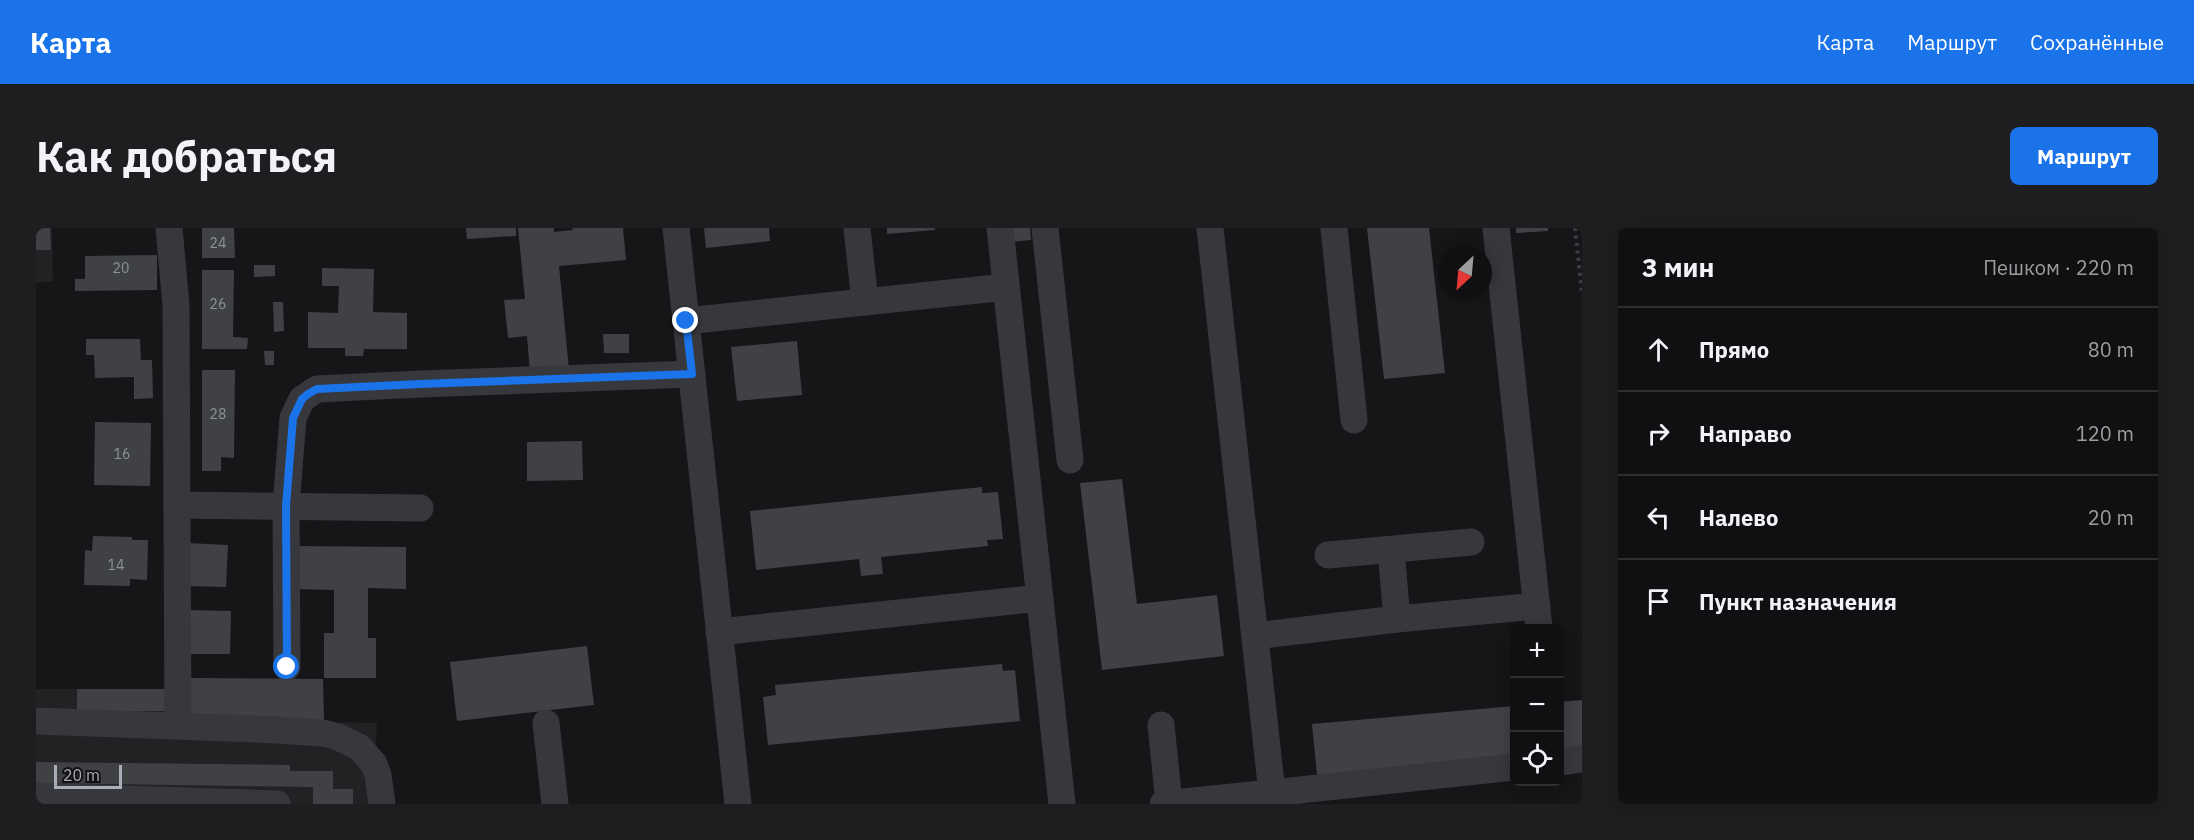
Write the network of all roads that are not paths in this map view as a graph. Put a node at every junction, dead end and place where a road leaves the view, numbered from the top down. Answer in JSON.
{"nodes":[{"id":1,"x":169,"y":228,"type":"edge"},
{"id":2,"x":676,"y":228,"type":"edge"},
{"id":3,"x":857,"y":228,"type":"edge"},
{"id":4,"x":1000,"y":228,"type":"edge"},
{"id":5,"x":1045,"y":228,"type":"edge"},
{"id":6,"x":1210,"y":228,"type":"edge"},
{"id":7,"x":1334,"y":228,"type":"edge"},
{"id":8,"x":1496,"y":228,"type":"edge"},
{"id":9,"x":1006,"y":287,"type":"junction"},
{"id":10,"x":865,"y":302,"type":"junction"},
{"id":11,"x":686,"y":321,"type":"junction"},
{"id":12,"x":692,"y":374,"type":"junction"},
{"id":13,"x":1354,"y":420,"type":"dead end"},
{"id":14,"x":1070,"y":460,"type":"dead end"},
{"id":15,"x":177,"y":505,"type":"junction"},
{"id":16,"x":286,"y":506,"type":"junction"},
{"id":17,"x":420,"y":508,"type":"dead end"},
{"id":18,"x":1471,"y":542,"type":"dead end"},
{"id":19,"x":1391,"y":550,"type":"junction"},
{"id":20,"x":1329,"y":555,"type":"dead end"},
{"id":21,"x":1040,"y":598,"type":"junction"},
{"id":22,"x":1538,"y":617,"type":"edge"},
{"id":23,"x":1397,"y":619,"type":"junction"},
{"id":24,"x":719,"y":632,"type":"junction"},
{"id":25,"x":1255,"y":636,"type":"junction"},
{"id":26,"x":287,"y":667,"type":"dead end"},
{"id":27,"x":36,"y":721,"type":"edge"},
{"id":28,"x":546,"y":723,"type":"dead end"},
{"id":29,"x":178,"y":725,"type":"junction"},
{"id":30,"x":1161,"y":725,"type":"dead end"},
{"id":31,"x":1582,"y":759,"type":"edge"},
{"id":32,"x":1564,"y":761,"type":"edge"},
{"id":33,"x":1510,"y":767,"type":"edge"},
{"id":34,"x":1272,"y":793,"type":"junction"},
{"id":35,"x":36,"y":796,"type":"edge"},
{"id":36,"x":1315,"y":796,"type":"edge"},
{"id":37,"x":1169,"y":803,"type":"edge"},
{"id":38,"x":277,"y":804,"type":"edge"},
{"id":39,"x":382,"y":804,"type":"edge"},
{"id":40,"x":555,"y":804,"type":"edge"},
{"id":41,"x":738,"y":804,"type":"edge"},
{"id":42,"x":1062,"y":804,"type":"edge"},
{"id":43,"x":1163,"y":804,"type":"edge"}],
"edges":[{"from":1,"to":15,"type":"lane"},
{"from":2,"to":11,"type":"lane"},
{"from":3,"to":10,"type":"lane"},
{"from":4,"to":9,"type":"lane"},
{"from":5,"to":14,"type":"lane"},
{"from":6,"to":25,"type":"lane"},
{"from":7,"to":13,"type":"lane"},
{"from":8,"to":22,"type":"lane"},
{"from":9,"to":10,"type":"lane"},
{"from":9,"to":21,"type":"lane"},
{"from":10,"to":11,"type":"lane"},
{"from":11,"to":12,"type":"lane"},
{"from":12,"to":16,"type":"lane"},
{"from":12,"to":24,"type":"lane"},
{"from":15,"to":16,"type":"lane"},
{"from":15,"to":29,"type":"lane"},
{"from":16,"to":17,"type":"lane"},
{"from":16,"to":26,"type":"lane"},
{"from":18,"to":19,"type":"lane"},
{"from":19,"to":20,"type":"lane"},
{"from":19,"to":23,"type":"lane"},
{"from":21,"to":24,"type":"lane"},
{"from":21,"to":42,"type":"lane"},
{"from":22,"to":23,"type":"lane"},
{"from":23,"to":25,"type":"lane"},
{"from":24,"to":41,"type":"lane"},
{"from":25,"to":34,"type":"lane"},
{"from":27,"to":29,"type":"lane"},
{"from":28,"to":40,"type":"lane"},
{"from":29,"to":39,"type":"lane"},
{"from":30,"to":37,"type":"lane"},
{"from":31,"to":32,"type":"lane"},
{"from":33,"to":36,"type":"lane"},
{"from":34,"to":36,"type":"lane"},
{"from":34,"to":37,"type":"lane"},
{"from":35,"to":38,"type":"lane"},
{"from":37,"to":43,"type":"lane"}]}
